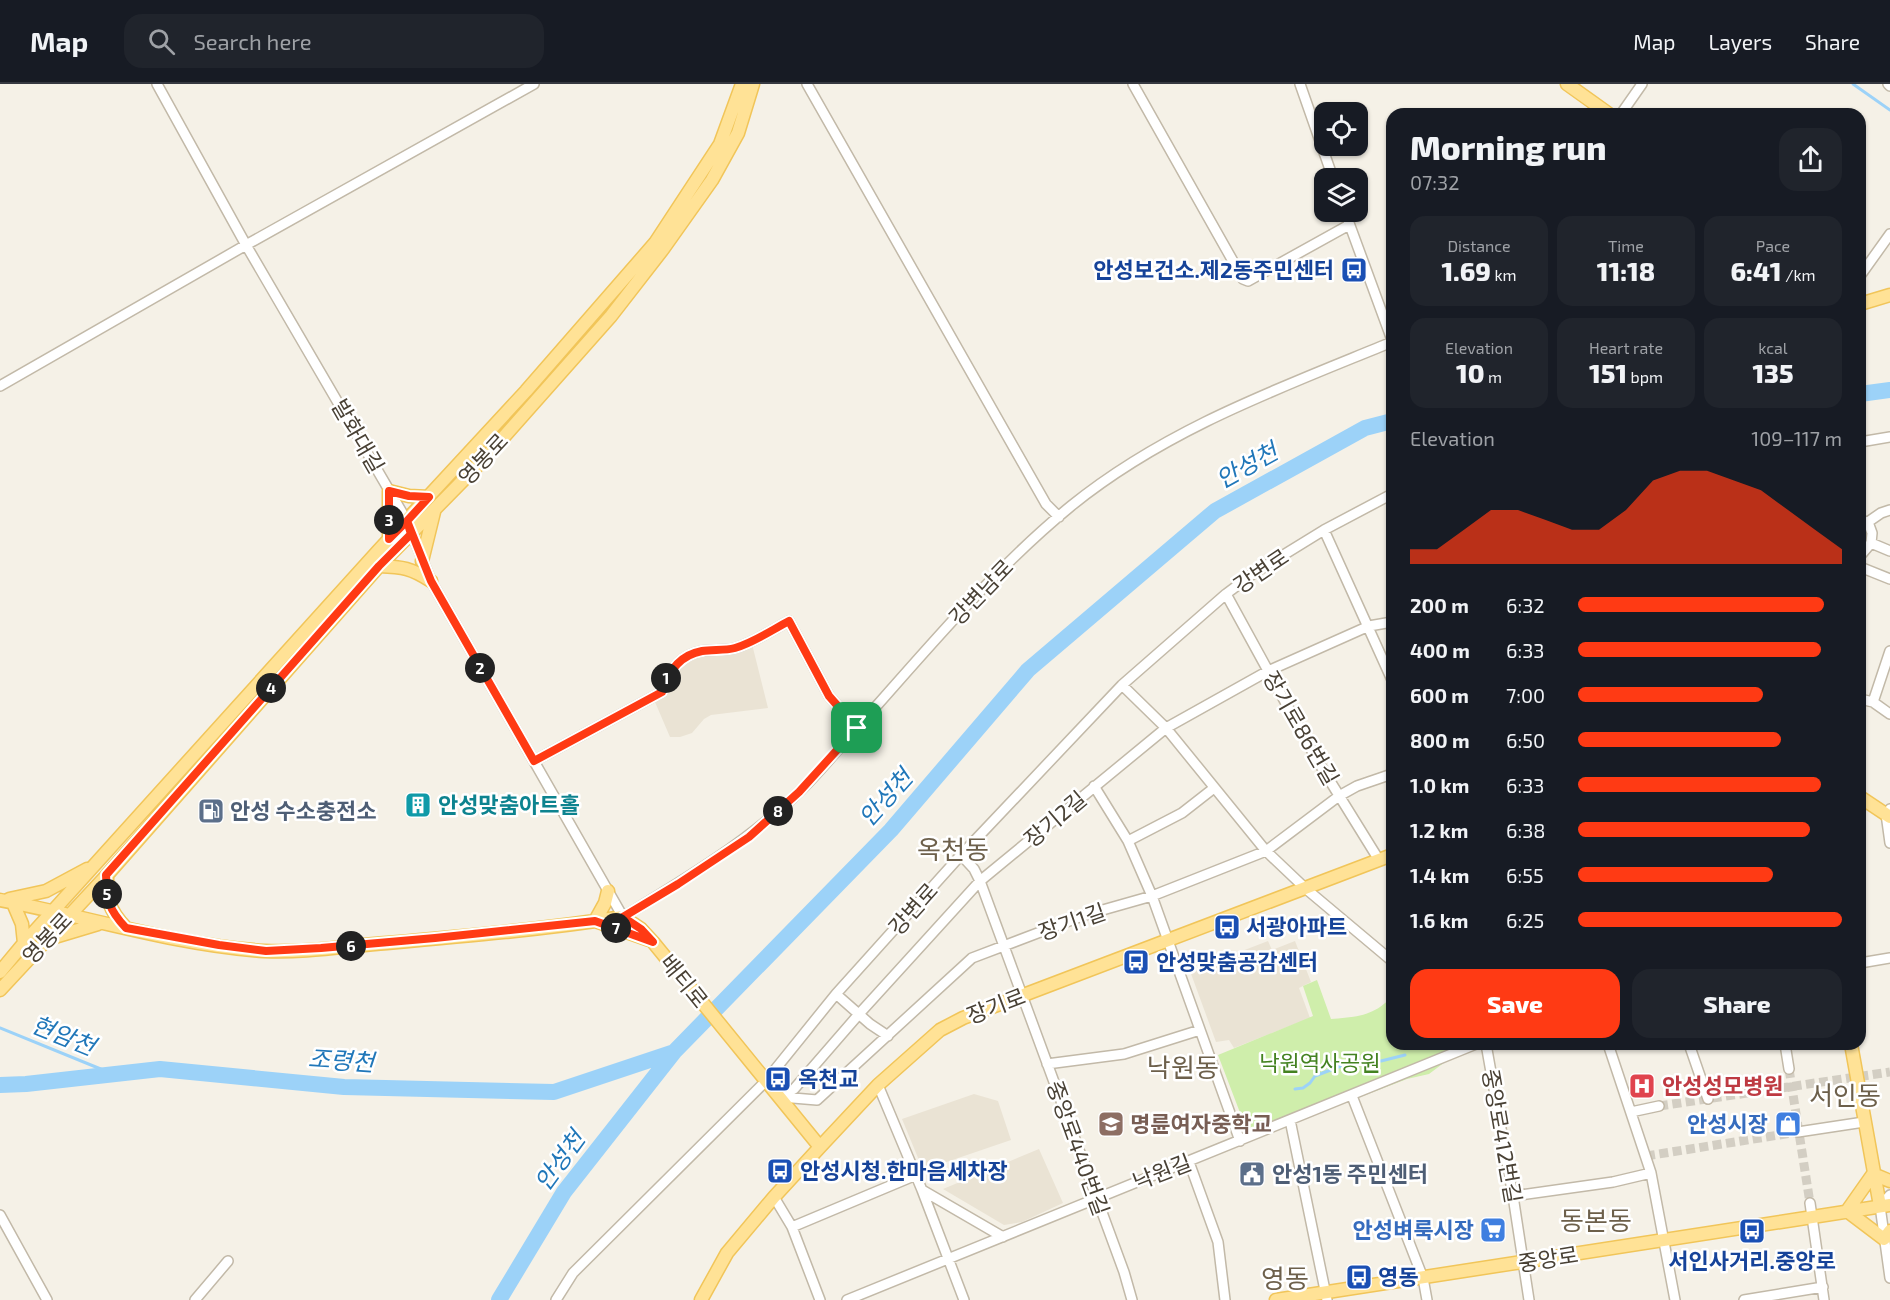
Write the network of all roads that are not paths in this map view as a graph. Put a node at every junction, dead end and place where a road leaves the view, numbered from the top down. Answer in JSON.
{"nodes":[{"id":1,"x":157,"y":84,"type":"edge"},
{"id":2,"x":534,"y":84,"type":"edge"},
{"id":3,"x":742,"y":84,"type":"edge"},
{"id":4,"x":753,"y":84,"type":"edge"},
{"id":5,"x":807,"y":84,"type":"edge"},
{"id":6,"x":1133,"y":84,"type":"edge"},
{"id":7,"x":1300,"y":84,"type":"edge"},
{"id":8,"x":1567,"y":84,"type":"edge"},
{"id":9,"x":1642,"y":84,"type":"edge"},
{"id":10,"x":1601,"y":108,"type":"edge"},
{"id":11,"x":1625,"y":108,"type":"edge"},
{"id":12,"x":1329,"y":168,"type":"edge"},
{"id":13,"x":1348,"y":222,"type":"edge"},
{"id":14,"x":1349,"y":225,"type":"junction"},
{"id":15,"x":1890,"y":234,"type":"edge"},
{"id":16,"x":246,"y":244,"type":"junction"},
{"id":17,"x":1866,"y":268,"type":"edge"},
{"id":18,"x":1890,"y":295,"type":"edge"},
{"id":19,"x":1866,"y":302,"type":"edge"},
{"id":20,"x":1386,"y":325,"type":"edge"},
{"id":21,"x":1386,"y":344,"type":"edge"},
{"id":22,"x":0,"y":386,"type":"edge"},
{"id":23,"x":1890,"y":436,"type":"edge"},
{"id":24,"x":1866,"y":441,"type":"edge"},
{"id":25,"x":389,"y":491,"type":"junction"},
{"id":26,"x":429,"y":497,"type":"junction"},
{"id":27,"x":1386,"y":497,"type":"edge"},
{"id":28,"x":435,"y":510,"type":"junction"},
{"id":29,"x":1890,"y":510,"type":"edge"},
{"id":30,"x":1059,"y":517,"type":"junction"},
{"id":31,"x":1866,"y":520,"type":"edge"},
{"id":32,"x":407,"y":521,"type":"junction"},
{"id":33,"x":1866,"y":524,"type":"edge"},
{"id":34,"x":1324,"y":530,"type":"junction"},
{"id":35,"x":411,"y":534,"type":"junction"},
{"id":36,"x":389,"y":539,"type":"junction"},
{"id":37,"x":1872,"y":543,"type":"junction"},
{"id":38,"x":1866,"y":550,"type":"edge"},
{"id":39,"x":1890,"y":551,"type":"edge"},
{"id":40,"x":422,"y":561,"type":"junction"},
{"id":41,"x":379,"y":566,"type":"junction"},
{"id":42,"x":1866,"y":569,"type":"edge"},
{"id":43,"x":1890,"y":579,"type":"edge"},
{"id":44,"x":431,"y":581,"type":"junction"},
{"id":45,"x":1226,"y":594,"type":"junction"},
{"id":46,"x":1386,"y":623,"type":"edge"},
{"id":47,"x":1369,"y":626,"type":"junction"},
{"id":48,"x":1890,"y":651,"type":"edge"},
{"id":49,"x":1386,"y":666,"type":"edge"},
{"id":50,"x":1268,"y":671,"type":"junction"},
{"id":51,"x":1122,"y":685,"type":"junction"},
{"id":52,"x":1866,"y":700,"type":"edge"},
{"id":53,"x":1873,"y":702,"type":"junction"},
{"id":54,"x":1890,"y":714,"type":"edge"},
{"id":55,"x":857,"y":728,"type":"junction"},
{"id":56,"x":1166,"y":729,"type":"junction"},
{"id":57,"x":534,"y":761,"type":"junction"},
{"id":58,"x":1386,"y":776,"type":"edge"},
{"id":59,"x":1094,"y":786,"type":"junction"},
{"id":60,"x":1214,"y":788,"type":"junction"},
{"id":61,"x":1339,"y":796,"type":"junction"},
{"id":62,"x":1866,"y":800,"type":"edge"},
{"id":63,"x":1889,"y":813,"type":"edge"},
{"id":64,"x":1128,"y":841,"type":"junction"},
{"id":65,"x":1890,"y":843,"type":"edge"},
{"id":66,"x":1266,"y":851,"type":"junction"},
{"id":67,"x":961,"y":855,"type":"junction"},
{"id":68,"x":1386,"y":857,"type":"edge"},
{"id":69,"x":1379,"y":860,"type":"junction"},
{"id":70,"x":100,"y":861,"type":"junction"},
{"id":71,"x":106,"y":875,"type":"junction"},
{"id":72,"x":980,"y":881,"type":"junction"},
{"id":73,"x":1305,"y":888,"type":"junction"},
{"id":74,"x":608,"y":891,"type":"junction"},
{"id":75,"x":1152,"y":896,"type":"junction"},
{"id":76,"x":5,"y":901,"type":"edge"},
{"id":77,"x":53,"y":911,"type":"junction"},
{"id":78,"x":68,"y":915,"type":"junction"},
{"id":79,"x":623,"y":917,"type":"junction"},
{"id":80,"x":595,"y":921,"type":"junction"},
{"id":81,"x":99,"y":923,"type":"junction"},
{"id":82,"x":126,"y":928,"type":"junction"},
{"id":83,"x":637,"y":932,"type":"junction"},
{"id":84,"x":47,"y":939,"type":"junction"},
{"id":85,"x":1167,"y":941,"type":"junction"},
{"id":86,"x":24,"y":943,"type":"junction"},
{"id":87,"x":1005,"y":946,"type":"junction"},
{"id":88,"x":1386,"y":954,"type":"edge"},
{"id":89,"x":1890,"y":958,"type":"edge"},
{"id":90,"x":1866,"y":962,"type":"edge"},
{"id":91,"x":0,"y":972,"type":"edge"},
{"id":92,"x":0,"y":990,"type":"edge"},
{"id":93,"x":836,"y":994,"type":"junction"},
{"id":94,"x":1021,"y":996,"type":"junction"},
{"id":95,"x":858,"y":1014,"type":"junction"},
{"id":96,"x":1200,"y":1030,"type":"junction"},
{"id":97,"x":888,"y":1036,"type":"junction"},
{"id":98,"x":1462,"y":1050,"type":"edge"},
{"id":99,"x":1487,"y":1050,"type":"edge"},
{"id":100,"x":1610,"y":1050,"type":"edge"},
{"id":101,"x":1691,"y":1050,"type":"edge"},
{"id":102,"x":1786,"y":1050,"type":"edge"},
{"id":103,"x":1852,"y":1050,"type":"edge"},
{"id":104,"x":1047,"y":1064,"type":"junction"},
{"id":105,"x":1789,"y":1069,"type":"tunnel mouth"},
{"id":106,"x":763,"y":1079,"type":"junction"},
{"id":107,"x":878,"y":1084,"type":"junction"},
{"id":108,"x":1352,"y":1096,"type":"junction"},
{"id":109,"x":778,"y":1097,"type":"junction"},
{"id":110,"x":1708,"y":1099,"type":"dead end"},
{"id":111,"x":1659,"y":1106,"type":"tunnel mouth"},
{"id":112,"x":1630,"y":1112,"type":"junction"},
{"id":113,"x":1290,"y":1120,"type":"junction"},
{"id":114,"x":1864,"y":1122,"type":"junction"},
{"id":115,"x":1798,"y":1132,"type":"tunnel mouth"},
{"id":116,"x":1240,"y":1141,"type":"junction"},
{"id":117,"x":820,"y":1147,"type":"junction"},
{"id":118,"x":1189,"y":1162,"type":"junction"},
{"id":119,"x":1651,"y":1173,"type":"junction"},
{"id":120,"x":1873,"y":1174,"type":"junction"},
{"id":121,"x":916,"y":1176,"type":"junction"},
{"id":122,"x":1890,"y":1182,"type":"edge"},
{"id":123,"x":922,"y":1190,"type":"junction"},
{"id":124,"x":1890,"y":1195,"type":"edge"},
{"id":125,"x":1513,"y":1196,"type":"junction"},
{"id":126,"x":774,"y":1197,"type":"junction"},
{"id":127,"x":1097,"y":1198,"type":"junction"},
{"id":128,"x":1810,"y":1203,"type":"tunnel mouth"},
{"id":129,"x":1885,"y":1205,"type":"edge"},
{"id":130,"x":1847,"y":1211,"type":"junction"},
{"id":131,"x":0,"y":1215,"type":"edge"},
{"id":132,"x":1812,"y":1216,"type":"junction"},
{"id":133,"x":792,"y":1227,"type":"junction"},
{"id":134,"x":1887,"y":1235,"type":"edge"},
{"id":135,"x":1003,"y":1237,"type":"junction"},
{"id":136,"x":1665,"y":1240,"type":"junction"},
{"id":137,"x":949,"y":1258,"type":"junction"},
{"id":138,"x":228,"y":1262,"type":"dead end"},
{"id":139,"x":1522,"y":1263,"type":"junction"},
{"id":140,"x":1424,"y":1278,"type":"junction"},
{"id":141,"x":1890,"y":1278,"type":"edge"},
{"id":142,"x":1822,"y":1287,"type":"junction"},
{"id":143,"x":1326,"y":1296,"type":"edge"},
{"id":144,"x":47,"y":1300,"type":"edge"},
{"id":145,"x":195,"y":1300,"type":"edge"},
{"id":146,"x":556,"y":1300,"type":"edge"},
{"id":147,"x":701,"y":1300,"type":"edge"},
{"id":148,"x":820,"y":1300,"type":"edge"},
{"id":149,"x":848,"y":1300,"type":"edge"},
{"id":150,"x":964,"y":1300,"type":"edge"},
{"id":151,"x":1132,"y":1300,"type":"edge"},
{"id":152,"x":1225,"y":1300,"type":"edge"},
{"id":153,"x":1276,"y":1300,"type":"edge"},
{"id":154,"x":1426,"y":1300,"type":"edge"},
{"id":155,"x":1529,"y":1300,"type":"edge"},
{"id":156,"x":1676,"y":1300,"type":"edge"},
{"id":157,"x":1744,"y":1300,"type":"edge"},
{"id":158,"x":1824,"y":1300,"type":"edge"}],
"edges":[{"from":1,"to":16,"type":"street","name":"발화대길"},
{"from":2,"to":16,"type":"street"},
{"from":3,"to":26,"type":"main road","name":"영봉로"},
{"from":4,"to":28,"type":"main road","name":"영봉로"},
{"from":5,"to":30,"type":"street"},
{"from":6,"to":14,"type":"street"},
{"from":7,"to":12,"type":"street"},
{"from":8,"to":10,"type":"main road"},
{"from":9,"to":11,"type":"street"},
{"from":13,"to":14,"type":"street"},
{"from":14,"to":20,"type":"street"},
{"from":15,"to":17,"type":"street"},
{"from":16,"to":22,"type":"street"},
{"from":16,"to":25,"type":"street","name":"발화대길"},
{"from":18,"to":19,"type":"main road"},
{"from":21,"to":30,"type":"street","name":"강변남로"},
{"from":23,"to":24,"type":"street"},
{"from":25,"to":26,"type":"main road"},
{"from":25,"to":32,"type":"street","name":"발화대길"},
{"from":25,"to":36,"type":"main road"},
{"from":26,"to":32,"type":"main road","name":"영봉로"},
{"from":27,"to":34,"type":"street","name":"강변로"},
{"from":28,"to":35,"type":"main road","name":"영봉로"},
{"from":28,"to":40,"type":"main road"},
{"from":29,"to":31,"type":"street"},
{"from":30,"to":55,"type":"street","name":"강변남로"},
{"from":32,"to":35,"type":"street","name":"발화대길"},
{"from":32,"to":36,"type":"main road","name":"영봉로"},
{"from":33,"to":37,"type":"street"},
{"from":34,"to":45,"type":"street","name":"강변로"},
{"from":34,"to":47,"type":"street"},
{"from":35,"to":40,"type":"street","name":"발화대길"},
{"from":35,"to":41,"type":"main road","name":"영봉로"},
{"from":36,"to":70,"type":"main road","name":"영봉로"},
{"from":37,"to":38,"type":"street"},
{"from":37,"to":39,"type":"street"},
{"from":40,"to":44,"type":"street","name":"발화대길"},
{"from":41,"to":44,"type":"main road"},
{"from":41,"to":71,"type":"main road","name":"영봉로"},
{"from":42,"to":43,"type":"street"},
{"from":44,"to":57,"type":"street","name":"발화대길"},
{"from":45,"to":50,"type":"street","name":"장기로86번길"},
{"from":45,"to":51,"type":"street","name":"강변로"},
{"from":46,"to":47,"type":"street","name":"장기2길"},
{"from":47,"to":49,"type":"street"},
{"from":47,"to":50,"type":"street","name":"장기2길"},
{"from":48,"to":53,"type":"street"},
{"from":50,"to":56,"type":"street","name":"장기2길"},
{"from":50,"to":61,"type":"street","name":"장기로86번길"},
{"from":51,"to":56,"type":"street"},
{"from":51,"to":67,"type":"street","name":"강변로"},
{"from":52,"to":53,"type":"street"},
{"from":53,"to":54,"type":"street"},
{"from":55,"to":57,"type":"street"},
{"from":55,"to":79,"type":"street","name":"강변남로"},
{"from":56,"to":59,"type":"street","name":"장기2길"},
{"from":56,"to":60,"type":"street"},
{"from":57,"to":74,"type":"street","name":"발화대길"},
{"from":58,"to":61,"type":"street","name":"장기1길"},
{"from":59,"to":64,"type":"street"},
{"from":59,"to":72,"type":"street","name":"장기2길"},
{"from":60,"to":64,"type":"street"},
{"from":60,"to":66,"type":"street"},
{"from":61,"to":66,"type":"street","name":"장기1길"},
{"from":61,"to":69,"type":"street","name":"장기로86번길"},
{"from":62,"to":63,"type":"main road"},
{"from":63,"to":65,"type":"street"},
{"from":64,"to":75,"type":"street"},
{"from":66,"to":73,"type":"street"},
{"from":66,"to":75,"type":"street","name":"장기1길"},
{"from":67,"to":72,"type":"street","name":"중앙로440번길"},
{"from":67,"to":93,"type":"street","name":"강변로"},
{"from":68,"to":69,"type":"main road","name":"장기로"},
{"from":69,"to":73,"type":"main road","name":"장기로"},
{"from":70,"to":76,"type":"main road"},
{"from":70,"to":77,"type":"main road","name":"영봉로"},
{"from":71,"to":78,"type":"main road","name":"영봉로"},
{"from":71,"to":82,"type":"main road"},
{"from":72,"to":87,"type":"street","name":"중앙로440번길"},
{"from":72,"to":95,"type":"street","name":"장기2길"},
{"from":73,"to":85,"type":"main road","name":"장기로"},
{"from":73,"to":88,"type":"street"},
{"from":74,"to":79,"type":"street","name":"발화대길"},
{"from":74,"to":80,"type":"main road"},
{"from":75,"to":85,"type":"street"},
{"from":75,"to":87,"type":"street","name":"장기1길"},
{"from":76,"to":77,"type":"main road"},
{"from":76,"to":86,"type":"main road"},
{"from":77,"to":78,"type":"main road"},
{"from":77,"to":86,"type":"main road","name":"영봉로"},
{"from":78,"to":81,"type":"main road"},
{"from":78,"to":84,"type":"main road","name":"영봉로"},
{"from":79,"to":80,"type":"main road"},
{"from":79,"to":83,"type":"main road","name":"배티로"},
{"from":80,"to":82,"type":"main road"},
{"from":80,"to":83,"type":"main road"},
{"from":81,"to":82,"type":"main road"},
{"from":81,"to":84,"type":"main road"},
{"from":83,"to":106,"type":"main road","name":"배티로"},
{"from":84,"to":92,"type":"main road","name":"영봉로"},
{"from":85,"to":94,"type":"main road","name":"장기로"},
{"from":85,"to":96,"type":"street"},
{"from":86,"to":91,"type":"main road","name":"영봉로"},
{"from":87,"to":94,"type":"street","name":"중앙로440번길"},
{"from":87,"to":97,"type":"street","name":"장기1길"},
{"from":89,"to":90,"type":"street"},
{"from":93,"to":95,"type":"street"},
{"from":93,"to":106,"type":"street","name":"강변로"},
{"from":94,"to":104,"type":"street","name":"중앙로440번길"},
{"from":94,"to":107,"type":"main road","name":"장기로"},
{"from":95,"to":97,"type":"street"},
{"from":95,"to":109,"type":"street","name":"장기2길"},
{"from":96,"to":104,"type":"street"},
{"from":96,"to":116,"type":"street"},
{"from":97,"to":109,"type":"street","name":"장기1길"},
{"from":98,"to":108,"type":"street","name":"낙원길"},
{"from":99,"to":125,"type":"street","name":"중앙로412번길"},
{"from":100,"to":112,"type":"street"},
{"from":101,"to":110,"type":"street"},
{"from":102,"to":105,"type":"street"},
{"from":103,"to":114,"type":"main road"},
{"from":104,"to":127,"type":"street","name":"중앙로440번길"},
{"from":106,"to":109,"type":"main road","name":"배티로"},
{"from":106,"to":146,"type":"street","name":"강변로"},
{"from":107,"to":117,"type":"main road","name":"장기로"},
{"from":107,"to":121,"type":"street"},
{"from":108,"to":113,"type":"street","name":"낙원길"},
{"from":108,"to":140,"type":"street"},
{"from":109,"to":117,"type":"main road","name":"배티로"},
{"from":111,"to":112,"type":"street"},
{"from":112,"to":119,"type":"street"},
{"from":113,"to":116,"type":"street","name":"낙원길"},
{"from":113,"to":143,"type":"street"},
{"from":114,"to":115,"type":"street"},
{"from":114,"to":120,"type":"main road"},
{"from":116,"to":118,"type":"street","name":"낙원길"},
{"from":117,"to":126,"type":"main road","name":"장기로"},
{"from":118,"to":127,"type":"street","name":"낙원길"},
{"from":118,"to":152,"type":"street"},
{"from":119,"to":125,"type":"street"},
{"from":119,"to":136,"type":"street"},
{"from":120,"to":122,"type":"main road"},
{"from":120,"to":129,"type":"main road"},
{"from":120,"to":130,"type":"main road"},
{"from":121,"to":123,"type":"street"},
{"from":121,"to":133,"type":"street"},
{"from":123,"to":135,"type":"street"},
{"from":123,"to":137,"type":"street"},
{"from":124,"to":129,"type":"street"},
{"from":125,"to":139,"type":"street","name":"중앙로412번길"},
{"from":126,"to":133,"type":"street"},
{"from":126,"to":147,"type":"main road","name":"장기로"},
{"from":127,"to":135,"type":"street","name":"낙원길"},
{"from":127,"to":151,"type":"street","name":"중앙로440번길"},
{"from":128,"to":132,"type":"street"},
{"from":129,"to":130,"type":"main road","name":"중앙로"},
{"from":129,"to":134,"type":"street"},
{"from":130,"to":132,"type":"main road","name":"중앙로"},
{"from":130,"to":134,"type":"main road"},
{"from":131,"to":144,"type":"street"},
{"from":132,"to":136,"type":"main road","name":"중앙로"},
{"from":132,"to":142,"type":"street"},
{"from":133,"to":148,"type":"street"},
{"from":134,"to":141,"type":"street"},
{"from":135,"to":137,"type":"street","name":"낙원길"},
{"from":136,"to":139,"type":"main road","name":"중앙로"},
{"from":136,"to":156,"type":"street"},
{"from":137,"to":149,"type":"street","name":"낙원길"},
{"from":137,"to":150,"type":"street"},
{"from":138,"to":145,"type":"street"},
{"from":139,"to":140,"type":"main road","name":"중앙로"},
{"from":139,"to":155,"type":"street","name":"중앙로412번길"},
{"from":140,"to":143,"type":"main road","name":"중앙로"},
{"from":140,"to":154,"type":"street"},
{"from":142,"to":157,"type":"street"},
{"from":142,"to":158,"type":"street"},
{"from":143,"to":153,"type":"main road","name":"중앙로"}]}
